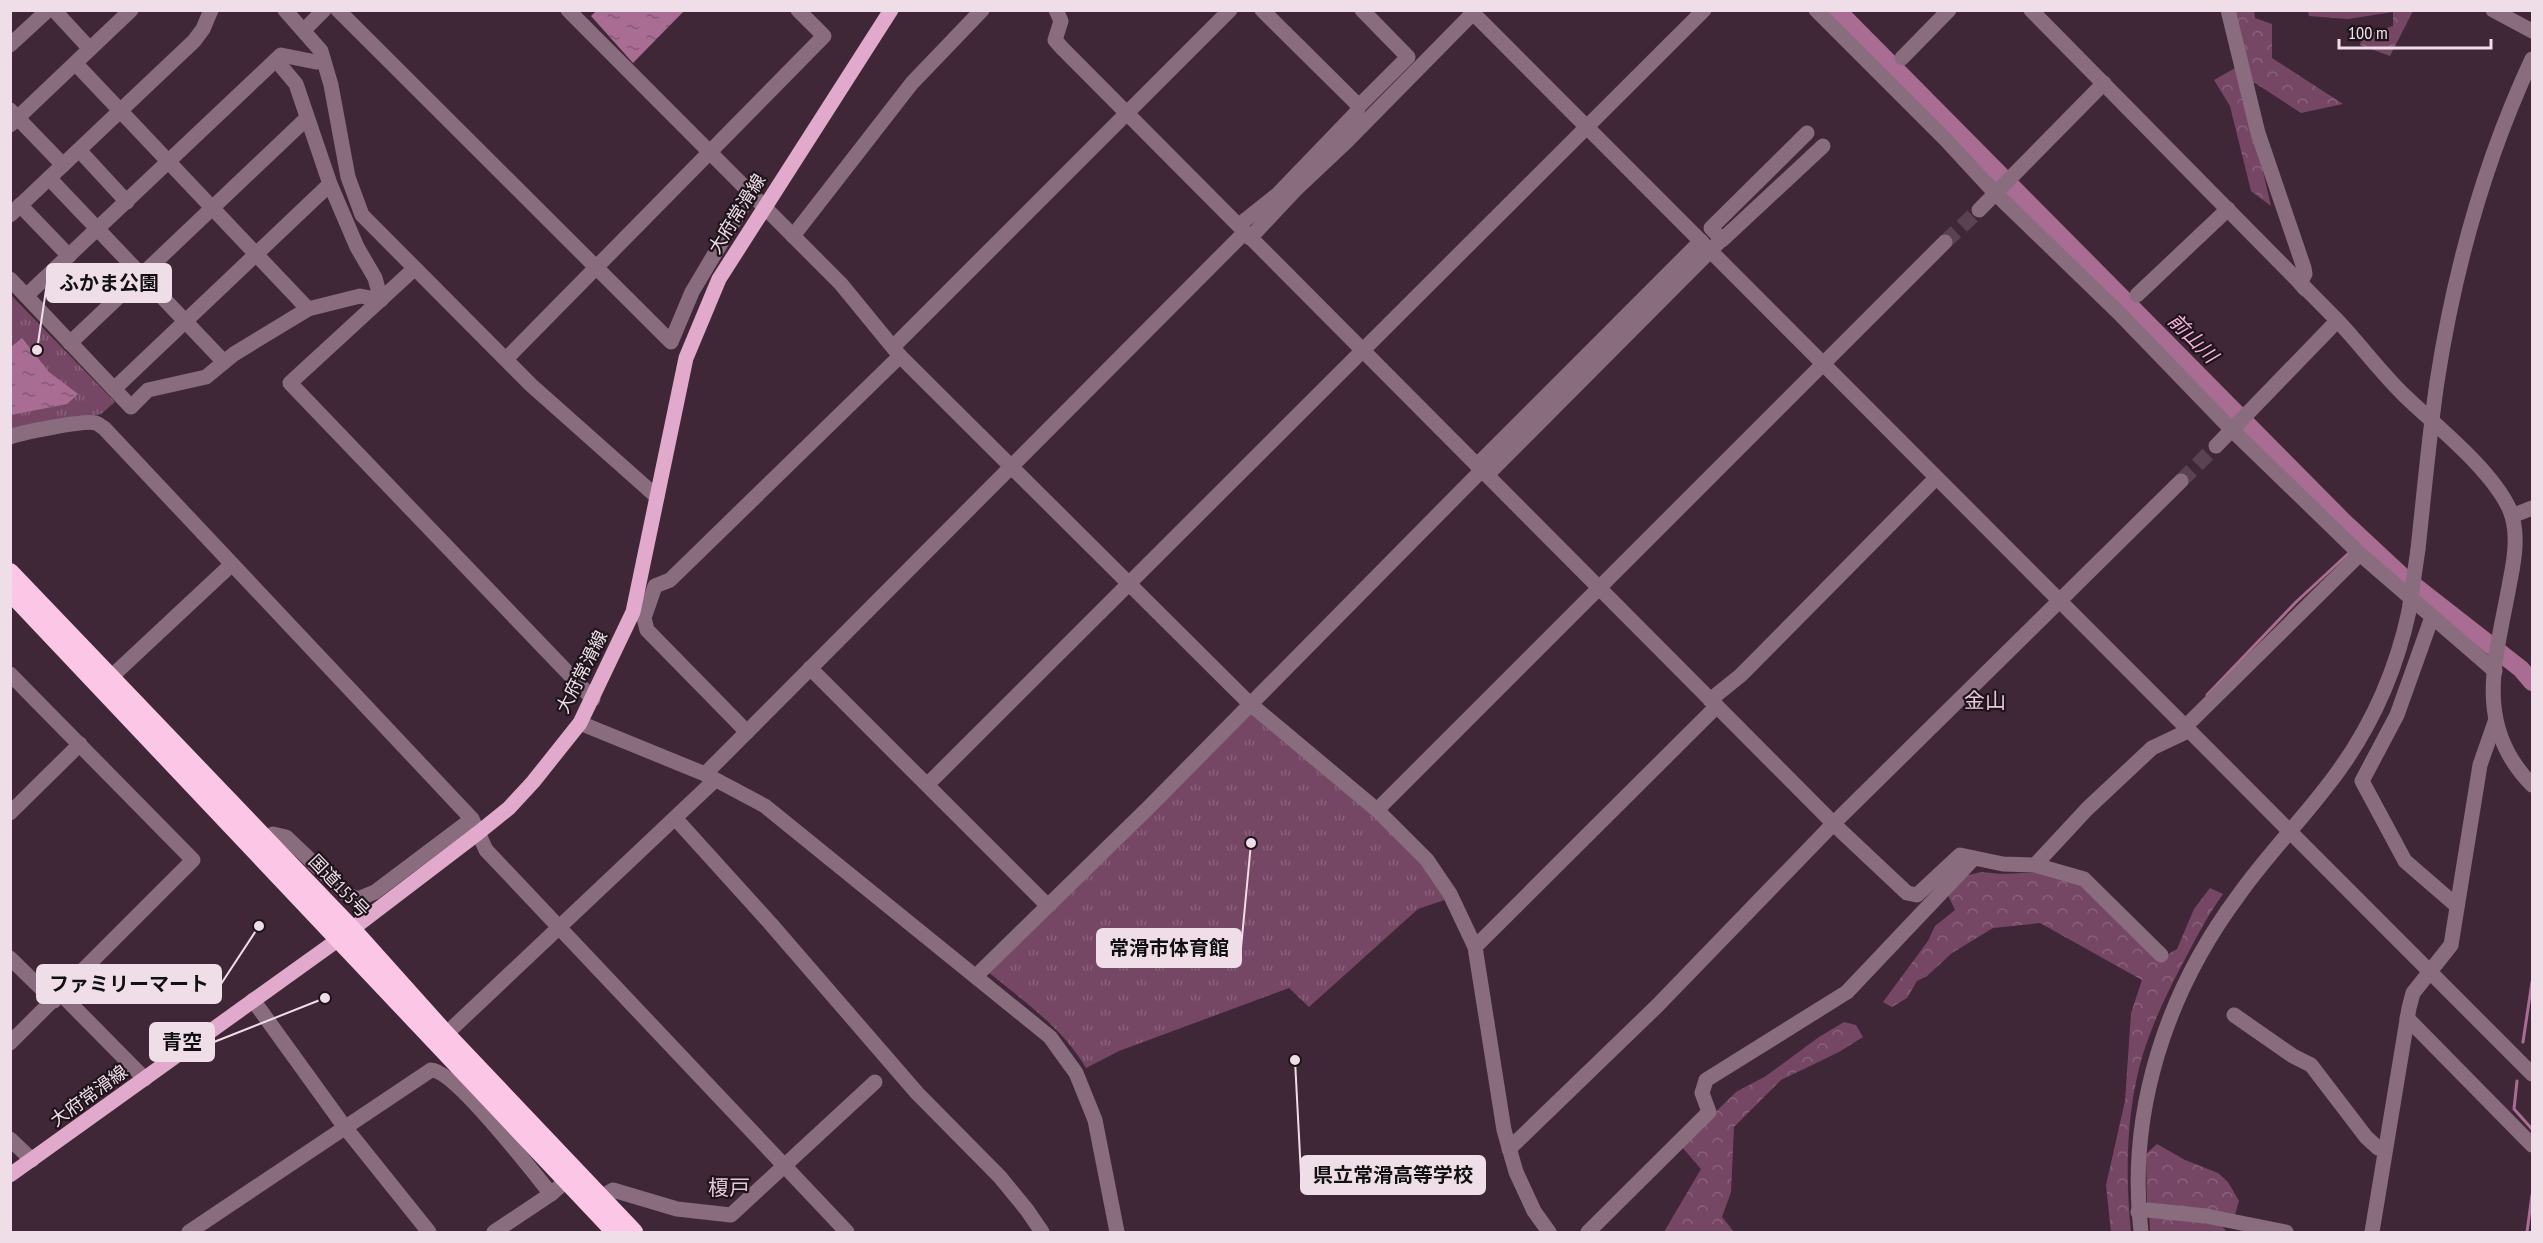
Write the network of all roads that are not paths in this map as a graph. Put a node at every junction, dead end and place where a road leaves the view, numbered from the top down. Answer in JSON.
{"nodes":[{"id":1,"x":48,"y":10,"type":"edge"},
{"id":2,"x":54,"y":10,"type":"edge"},
{"id":3,"x":131,"y":10,"type":"edge"},
{"id":4,"x":211,"y":10,"type":"edge"},
{"id":5,"x":285,"y":10,"type":"edge"},
{"id":6,"x":324,"y":10,"type":"edge"},
{"id":7,"x":338,"y":10,"type":"edge"},
{"id":8,"x":568,"y":10,"type":"edge"},
{"id":9,"x":798,"y":10,"type":"edge"},
{"id":10,"x":891,"y":10,"type":"edge"},
{"id":11,"x":982,"y":10,"type":"edge"},
{"id":12,"x":1056,"y":10,"type":"edge"},
{"id":13,"x":1230,"y":10,"type":"edge"},
{"id":14,"x":1262,"y":10,"type":"edge"},
{"id":15,"x":1362,"y":10,"type":"edge"},
{"id":16,"x":1704,"y":10,"type":"edge"},
{"id":17,"x":1816,"y":10,"type":"edge"},
{"id":18,"x":1949,"y":10,"type":"edge"},
{"id":19,"x":2031,"y":10,"type":"edge"},
{"id":20,"x":2228,"y":10,"type":"edge"},
{"id":21,"x":2493,"y":10,"type":"edge"},
{"id":22,"x":1471,"y":12,"type":"edge"},
{"id":23,"x":304,"y":30,"type":"junction"},
{"id":24,"x":2532,"y":31,"type":"edge"},
{"id":25,"x":10,"y":45,"type":"edge"},
{"id":26,"x":90,"y":49,"type":"junction"},
{"id":27,"x":1902,"y":58,"type":"dead end"},
{"id":28,"x":2532,"y":59,"type":"edge"},
{"id":29,"x":276,"y":60,"type":"junction"},
{"id":30,"x":323,"y":60,"type":"junction"},
{"id":31,"x":76,"y":64,"type":"junction"},
{"id":32,"x":2104,"y":84,"type":"junction"},
{"id":33,"x":1359,"y":106,"type":"junction"},
{"id":34,"x":121,"y":111,"type":"junction"},
{"id":35,"x":1126,"y":113,"type":"junction"},
{"id":36,"x":13,"y":117,"type":"edge"},
{"id":37,"x":307,"y":118,"type":"junction"},
{"id":38,"x":1587,"y":128,"type":"junction"},
{"id":39,"x":1807,"y":133,"type":"dead end"},
{"id":40,"x":1822,"y":146,"type":"dead end"},
{"id":41,"x":79,"y":150,"type":"junction"},
{"id":42,"x":710,"y":152,"type":"junction"},
{"id":43,"x":170,"y":162,"type":"junction"},
{"id":44,"x":63,"y":165,"type":"junction"},
{"id":45,"x":49,"y":178,"type":"junction"},
{"id":46,"x":330,"y":184,"type":"junction"},
{"id":47,"x":1998,"y":191,"type":"junction"},
{"id":48,"x":127,"y":202,"type":"junction"},
{"id":49,"x":766,"y":206,"type":"junction"},
{"id":50,"x":213,"y":208,"type":"junction"},
{"id":51,"x":742,"y":208,"type":"dead end"},
{"id":52,"x":2228,"y":209,"type":"junction"},
{"id":53,"x":14,"y":210,"type":"edge"},
{"id":54,"x":1979,"y":210,"type":"tunnel mouth"},
{"id":55,"x":97,"y":230,"type":"junction"},
{"id":56,"x":1245,"y":232,"type":"junction"},
{"id":57,"x":792,"y":236,"type":"junction"},
{"id":58,"x":1945,"y":242,"type":"tunnel mouth"},
{"id":59,"x":1711,"y":244,"type":"junction"},
{"id":60,"x":257,"y":255,"type":"junction"},
{"id":61,"x":69,"y":256,"type":"junction"},
{"id":62,"x":596,"y":267,"type":"junction"},
{"id":63,"x":414,"y":269,"type":"junction"},
{"id":64,"x":141,"y":276,"type":"junction"},
{"id":65,"x":10,"y":279,"type":"edge"},
{"id":66,"x":2137,"y":295,"type":"dead end"},
{"id":67,"x":26,"y":296,"type":"junction"},
{"id":68,"x":2314,"y":298,"type":"junction"},
{"id":69,"x":381,"y":300,"type":"junction"},
{"id":70,"x":308,"y":309,"type":"junction"},
{"id":71,"x":2337,"y":321,"type":"junction"},
{"id":72,"x":185,"y":322,"type":"junction"},
{"id":73,"x":70,"y":343,"type":"junction"},
{"id":74,"x":897,"y":351,"type":"junction"},
{"id":75,"x":1364,"y":351,"type":"junction"},
{"id":76,"x":506,"y":359,"type":"junction"},
{"id":77,"x":224,"y":362,"type":"junction"},
{"id":78,"x":1823,"y":364,"type":"junction"},
{"id":79,"x":114,"y":389,"type":"junction"},
{"id":80,"x":2433,"y":420,"type":"junction"},
{"id":81,"x":2233,"y":427,"type":"junction"},
{"id":82,"x":10,"y":437,"type":"edge"},
{"id":83,"x":2216,"y":446,"type":"tunnel mouth"},
{"id":84,"x":1011,"y":466,"type":"junction"},
{"id":85,"x":1482,"y":470,"type":"junction"},
{"id":86,"x":1936,"y":478,"type":"junction"},
{"id":87,"x":2181,"y":481,"type":"tunnel mouth"},
{"id":88,"x":657,"y":497,"type":"junction"},
{"id":89,"x":2532,"y":508,"type":"edge"},
{"id":90,"x":2512,"y":516,"type":"junction"},
{"id":91,"x":2360,"y":554,"type":"junction"},
{"id":92,"x":232,"y":564,"type":"junction"},
{"id":93,"x":10,"y":572,"type":"edge"},
{"id":94,"x":1130,"y":584,"type":"junction"},
{"id":95,"x":1601,"y":587,"type":"junction"},
{"id":96,"x":10,"y":592,"type":"edge"},
{"id":97,"x":2059,"y":602,"type":"junction"},
{"id":98,"x":2432,"y":617,"type":"junction"},
{"id":99,"x":810,"y":668,"type":"junction"},
{"id":100,"x":2496,"y":668,"type":"junction"},
{"id":101,"x":10,"y":674,"type":"edge"},
{"id":102,"x":110,"y":678,"type":"junction"},
{"id":103,"x":593,"y":699,"type":"junction"},
{"id":104,"x":1249,"y":703,"type":"junction"},
{"id":105,"x":1714,"y":703,"type":"junction"},
{"id":106,"x":2495,"y":722,"type":"junction"},
{"id":107,"x":580,"y":723,"type":"junction"},
{"id":108,"x":2187,"y":729,"type":"junction"},
{"id":109,"x":747,"y":732,"type":"junction"},
{"id":110,"x":80,"y":744,"type":"junction"},
{"id":111,"x":710,"y":777,"type":"junction"},
{"id":112,"x":928,"y":784,"type":"junction"},
{"id":113,"x":2532,"y":784,"type":"edge"},
{"id":114,"x":1377,"y":810,"type":"junction"},
{"id":115,"x":10,"y":813,"type":"edge"},
{"id":116,"x":675,"y":818,"type":"junction"},
{"id":117,"x":1835,"y":822,"type":"junction"},
{"id":118,"x":475,"y":826,"type":"junction"},
{"id":119,"x":2289,"y":833,"type":"junction"},
{"id":120,"x":264,"y":839,"type":"junction"},
{"id":121,"x":1974,"y":858,"type":"junction"},
{"id":122,"x":2035,"y":865,"type":"junction"},
{"id":123,"x":1047,"y":905,"type":"junction"},
{"id":124,"x":2457,"y":906,"type":"junction"},
{"id":125,"x":559,"y":927,"type":"junction"},
{"id":126,"x":346,"y":934,"type":"junction"},
{"id":127,"x":1475,"y":947,"type":"junction"},
{"id":128,"x":2161,"y":955,"type":"dead end"},
{"id":129,"x":10,"y":958,"type":"edge"},
{"id":130,"x":2430,"y":972,"type":"junction"},
{"id":131,"x":976,"y":976,"type":"junction"},
{"id":132,"x":57,"y":998,"type":"junction"},
{"id":133,"x":253,"y":1000,"type":"junction"},
{"id":134,"x":2234,"y":1016,"type":"dead end"},
{"id":135,"x":2407,"y":1018,"type":"junction"},
{"id":136,"x":446,"y":1034,"type":"junction"},
{"id":137,"x":10,"y":1043,"type":"edge"},
{"id":138,"x":2532,"y":1074,"type":"edge"},
{"id":139,"x":145,"y":1079,"type":"junction"},
{"id":140,"x":874,"y":1082,"type":"dead end"},
{"id":141,"x":344,"y":1126,"type":"junction"},
{"id":142,"x":10,"y":1138,"type":"edge"},
{"id":143,"x":2532,"y":1145,"type":"edge"},
{"id":144,"x":1509,"y":1149,"type":"junction"},
{"id":145,"x":2385,"y":1150,"type":"junction"},
{"id":146,"x":32,"y":1160,"type":"junction"},
{"id":147,"x":784,"y":1166,"type":"junction"},
{"id":148,"x":10,"y":1175,"type":"edge"},
{"id":149,"x":566,"y":1181,"type":"junction"},
{"id":150,"x":551,"y":1194,"type":"junction"},
{"id":151,"x":601,"y":1197,"type":"junction"},
{"id":152,"x":2139,"y":1212,"type":"junction"},
{"id":153,"x":189,"y":1233,"type":"edge"},
{"id":154,"x":429,"y":1233,"type":"edge"},
{"id":155,"x":494,"y":1233,"type":"edge"},
{"id":156,"x":615,"y":1233,"type":"edge"},
{"id":157,"x":634,"y":1233,"type":"edge"},
{"id":158,"x":848,"y":1233,"type":"edge"},
{"id":159,"x":1042,"y":1233,"type":"edge"},
{"id":160,"x":1117,"y":1233,"type":"edge"},
{"id":161,"x":1549,"y":1233,"type":"edge"},
{"id":162,"x":1588,"y":1233,"type":"edge"},
{"id":163,"x":2141,"y":1233,"type":"edge"},
{"id":164,"x":2286,"y":1233,"type":"edge"},
{"id":165,"x":2372,"y":1233,"type":"edge"}],
"edges":[{"from":1,"to":25,"type":"street"},
{"from":2,"to":26,"type":"street"},
{"from":3,"to":26,"type":"street"},
{"from":4,"to":34,"type":"street"},
{"from":5,"to":23,"type":"street"},
{"from":6,"to":23,"type":"street"},
{"from":7,"to":62,"type":"street"},
{"from":8,"to":42,"type":"street"},
{"from":9,"to":42,"type":"street"},
{"from":10,"to":49,"type":"main road","name":"大府常滑線"},
{"from":11,"to":57,"type":"street"},
{"from":12,"to":35,"type":"street"},
{"from":13,"to":35,"type":"street"},
{"from":14,"to":33,"type":"street"},
{"from":15,"to":33,"type":"street"},
{"from":16,"to":38,"type":"street"},
{"from":17,"to":47,"type":"street"},
{"from":18,"to":27,"type":"street"},
{"from":19,"to":32,"type":"street"},
{"from":20,"to":68,"type":"street"},
{"from":21,"to":24,"type":"street"},
{"from":22,"to":38,"type":"street"},
{"from":22,"to":56,"type":"street"},
{"from":23,"to":30,"type":"street"},
{"from":26,"to":31,"type":"street"},
{"from":28,"to":80,"type":"street"},
{"from":29,"to":30,"type":"street"},
{"from":29,"to":37,"type":"street"},
{"from":29,"to":43,"type":"street"},
{"from":30,"to":63,"type":"street"},
{"from":31,"to":34,"type":"street"},
{"from":31,"to":36,"type":"street"},
{"from":32,"to":47,"type":"street"},
{"from":32,"to":52,"type":"street"},
{"from":33,"to":56,"type":"street"},
{"from":34,"to":41,"type":"street"},
{"from":34,"to":43,"type":"street"},
{"from":35,"to":56,"type":"street"},
{"from":35,"to":74,"type":"street"},
{"from":36,"to":44,"type":"street"},
{"from":37,"to":46,"type":"street"},
{"from":37,"to":50,"type":"street"},
{"from":38,"to":59,"type":"street"},
{"from":38,"to":75,"type":"street"},
{"from":39,"to":59,"type":"street"},
{"from":40,"to":59,"type":"street"},
{"from":41,"to":44,"type":"street"},
{"from":41,"to":48,"type":"street"},
{"from":42,"to":49,"type":"street"},
{"from":42,"to":62,"type":"street"},
{"from":43,"to":48,"type":"street"},
{"from":43,"to":50,"type":"street"},
{"from":44,"to":45,"type":"street"},
{"from":45,"to":53,"type":"street"},
{"from":45,"to":55,"type":"street"},
{"from":46,"to":60,"type":"street"},
{"from":46,"to":69,"type":"street"},
{"from":47,"to":54,"type":"street"},
{"from":47,"to":81,"type":"street"},
{"from":48,"to":55,"type":"street"},
{"from":49,"to":57,"type":"street"},
{"from":49,"to":88,"type":"main road","name":"大府常滑線"},
{"from":50,"to":60,"type":"street"},
{"from":50,"to":64,"type":"street"},
{"from":51,"to":62,"type":"street"},
{"from":52,"to":66,"type":"street"},
{"from":52,"to":68,"type":"street"},
{"from":53,"to":61,"type":"street"},
{"from":55,"to":61,"type":"street"},
{"from":55,"to":64,"type":"street"},
{"from":56,"to":75,"type":"street"},
{"from":56,"to":84,"type":"street"},
{"from":57,"to":74,"type":"street"},
{"from":58,"to":78,"type":"street"},
{"from":59,"to":78,"type":"street"},
{"from":59,"to":85,"type":"street"},
{"from":60,"to":70,"type":"street"},
{"from":60,"to":72,"type":"street"},
{"from":61,"to":67,"type":"street"},
{"from":62,"to":76,"type":"street"},
{"from":63,"to":69,"type":"street"},
{"from":63,"to":76,"type":"street"},
{"from":64,"to":72,"type":"street"},
{"from":64,"to":73,"type":"street"},
{"from":65,"to":67,"type":"street"},
{"from":67,"to":73,"type":"street"},
{"from":68,"to":71,"type":"street"},
{"from":69,"to":70,"type":"street"},
{"from":69,"to":103,"type":"street"},
{"from":70,"to":77,"type":"street"},
{"from":71,"to":80,"type":"street"},
{"from":71,"to":81,"type":"street"},
{"from":72,"to":77,"type":"street"},
{"from":72,"to":79,"type":"street"},
{"from":73,"to":79,"type":"street"},
{"from":74,"to":84,"type":"street"},
{"from":74,"to":109,"type":"street"},
{"from":75,"to":85,"type":"street"},
{"from":75,"to":94,"type":"street"},
{"from":76,"to":88,"type":"street"},
{"from":77,"to":79,"type":"street"},
{"from":78,"to":86,"type":"street"},
{"from":78,"to":95,"type":"street"},
{"from":80,"to":90,"type":"street"},
{"from":80,"to":119,"type":"street","bridge":true},
{"from":81,"to":83,"type":"street"},
{"from":81,"to":91,"type":"street"},
{"from":82,"to":92,"type":"street"},
{"from":84,"to":94,"type":"street"},
{"from":84,"to":99,"type":"street"},
{"from":85,"to":95,"type":"street"},
{"from":85,"to":104,"type":"street"},
{"from":86,"to":97,"type":"street"},
{"from":86,"to":105,"type":"street"},
{"from":87,"to":97,"type":"street"},
{"from":88,"to":103,"type":"main road","name":"大府常滑線"},
{"from":89,"to":90,"type":"street"},
{"from":90,"to":100,"type":"street"},
{"from":91,"to":98,"type":"street"},
{"from":91,"to":108,"type":"street"},
{"from":92,"to":102,"type":"street"},
{"from":92,"to":118,"type":"street"},
{"from":93,"to":102,"type":"highway","name":"国道155号"},
{"from":94,"to":104,"type":"street"},
{"from":94,"to":112,"type":"street"},
{"from":95,"to":105,"type":"street"},
{"from":95,"to":114,"type":"street"},
{"from":96,"to":126,"type":"highway","name":"国道155号"},
{"from":97,"to":108,"type":"street"},
{"from":97,"to":117,"type":"street"},
{"from":98,"to":100,"type":"street"},
{"from":98,"to":124,"type":"street"},
{"from":99,"to":109,"type":"street"},
{"from":99,"to":112,"type":"street"},
{"from":100,"to":106,"type":"street"},
{"from":101,"to":110,"type":"street"},
{"from":102,"to":120,"type":"highway","name":"国道155号"},
{"from":103,"to":107,"type":"main road","name":"大府常滑線"},
{"from":104,"to":114,"type":"street"},
{"from":104,"to":123,"type":"street"},
{"from":105,"to":117,"type":"street"},
{"from":105,"to":127,"type":"street"},
{"from":106,"to":113,"type":"street"},
{"from":106,"to":124,"type":"street"},
{"from":107,"to":111,"type":"street"},
{"from":107,"to":118,"type":"main road","name":"大府常滑線"},
{"from":108,"to":119,"type":"street"},
{"from":108,"to":122,"type":"street"},
{"from":109,"to":111,"type":"street"},
{"from":110,"to":115,"type":"street"},
{"from":110,"to":132,"type":"street"},
{"from":111,"to":116,"type":"street"},
{"from":111,"to":131,"type":"street"},
{"from":112,"to":123,"type":"street"},
{"from":114,"to":127,"type":"street"},
{"from":116,"to":125,"type":"street"},
{"from":116,"to":159,"type":"street"},
{"from":117,"to":121,"type":"street"},
{"from":117,"to":144,"type":"street"},
{"from":118,"to":120,"type":"street"},
{"from":118,"to":125,"type":"street"},
{"from":118,"to":126,"type":"main road","name":"大府常滑線"},
{"from":119,"to":130,"type":"street"},
{"from":119,"to":152,"type":"street"},
{"from":120,"to":126,"type":"highway","name":"国道155号"},
{"from":121,"to":122,"type":"street"},
{"from":121,"to":162,"type":"street"},
{"from":122,"to":128,"type":"street"},
{"from":123,"to":131,"type":"street"},
{"from":124,"to":130,"type":"street"},
{"from":125,"to":136,"type":"street"},
{"from":125,"to":147,"type":"street"},
{"from":126,"to":133,"type":"main road","name":"大府常滑線"},
{"from":126,"to":136,"type":"highway","name":"国道155号"},
{"from":126,"to":149,"type":"highway","name":"国道155号"},
{"from":127,"to":144,"type":"street"},
{"from":129,"to":132,"type":"street"},
{"from":130,"to":135,"type":"street"},
{"from":130,"to":138,"type":"street"},
{"from":131,"to":160,"type":"street"},
{"from":132,"to":137,"type":"street"},
{"from":132,"to":139,"type":"street"},
{"from":133,"to":139,"type":"main road","name":"大府常滑線"},
{"from":133,"to":141,"type":"street"},
{"from":134,"to":145,"type":"street"},
{"from":135,"to":143,"type":"street"},
{"from":135,"to":145,"type":"street"},
{"from":136,"to":151,"type":"highway","name":"国道155号"},
{"from":139,"to":146,"type":"main road","name":"大府常滑線"},
{"from":140,"to":147,"type":"street"},
{"from":141,"to":150,"type":"street"},
{"from":141,"to":153,"type":"street"},
{"from":141,"to":154,"type":"street"},
{"from":142,"to":146,"type":"street"},
{"from":144,"to":161,"type":"street"},
{"from":145,"to":165,"type":"street"},
{"from":146,"to":148,"type":"main road","name":"大府常滑線"},
{"from":147,"to":151,"type":"street"},
{"from":147,"to":158,"type":"street"},
{"from":149,"to":150,"type":"street"},
{"from":149,"to":156,"type":"highway","name":"国道155号"},
{"from":150,"to":155,"type":"street"},
{"from":151,"to":157,"type":"highway","name":"国道155号"},
{"from":152,"to":163,"type":"street"},
{"from":152,"to":164,"type":"street"}]}
